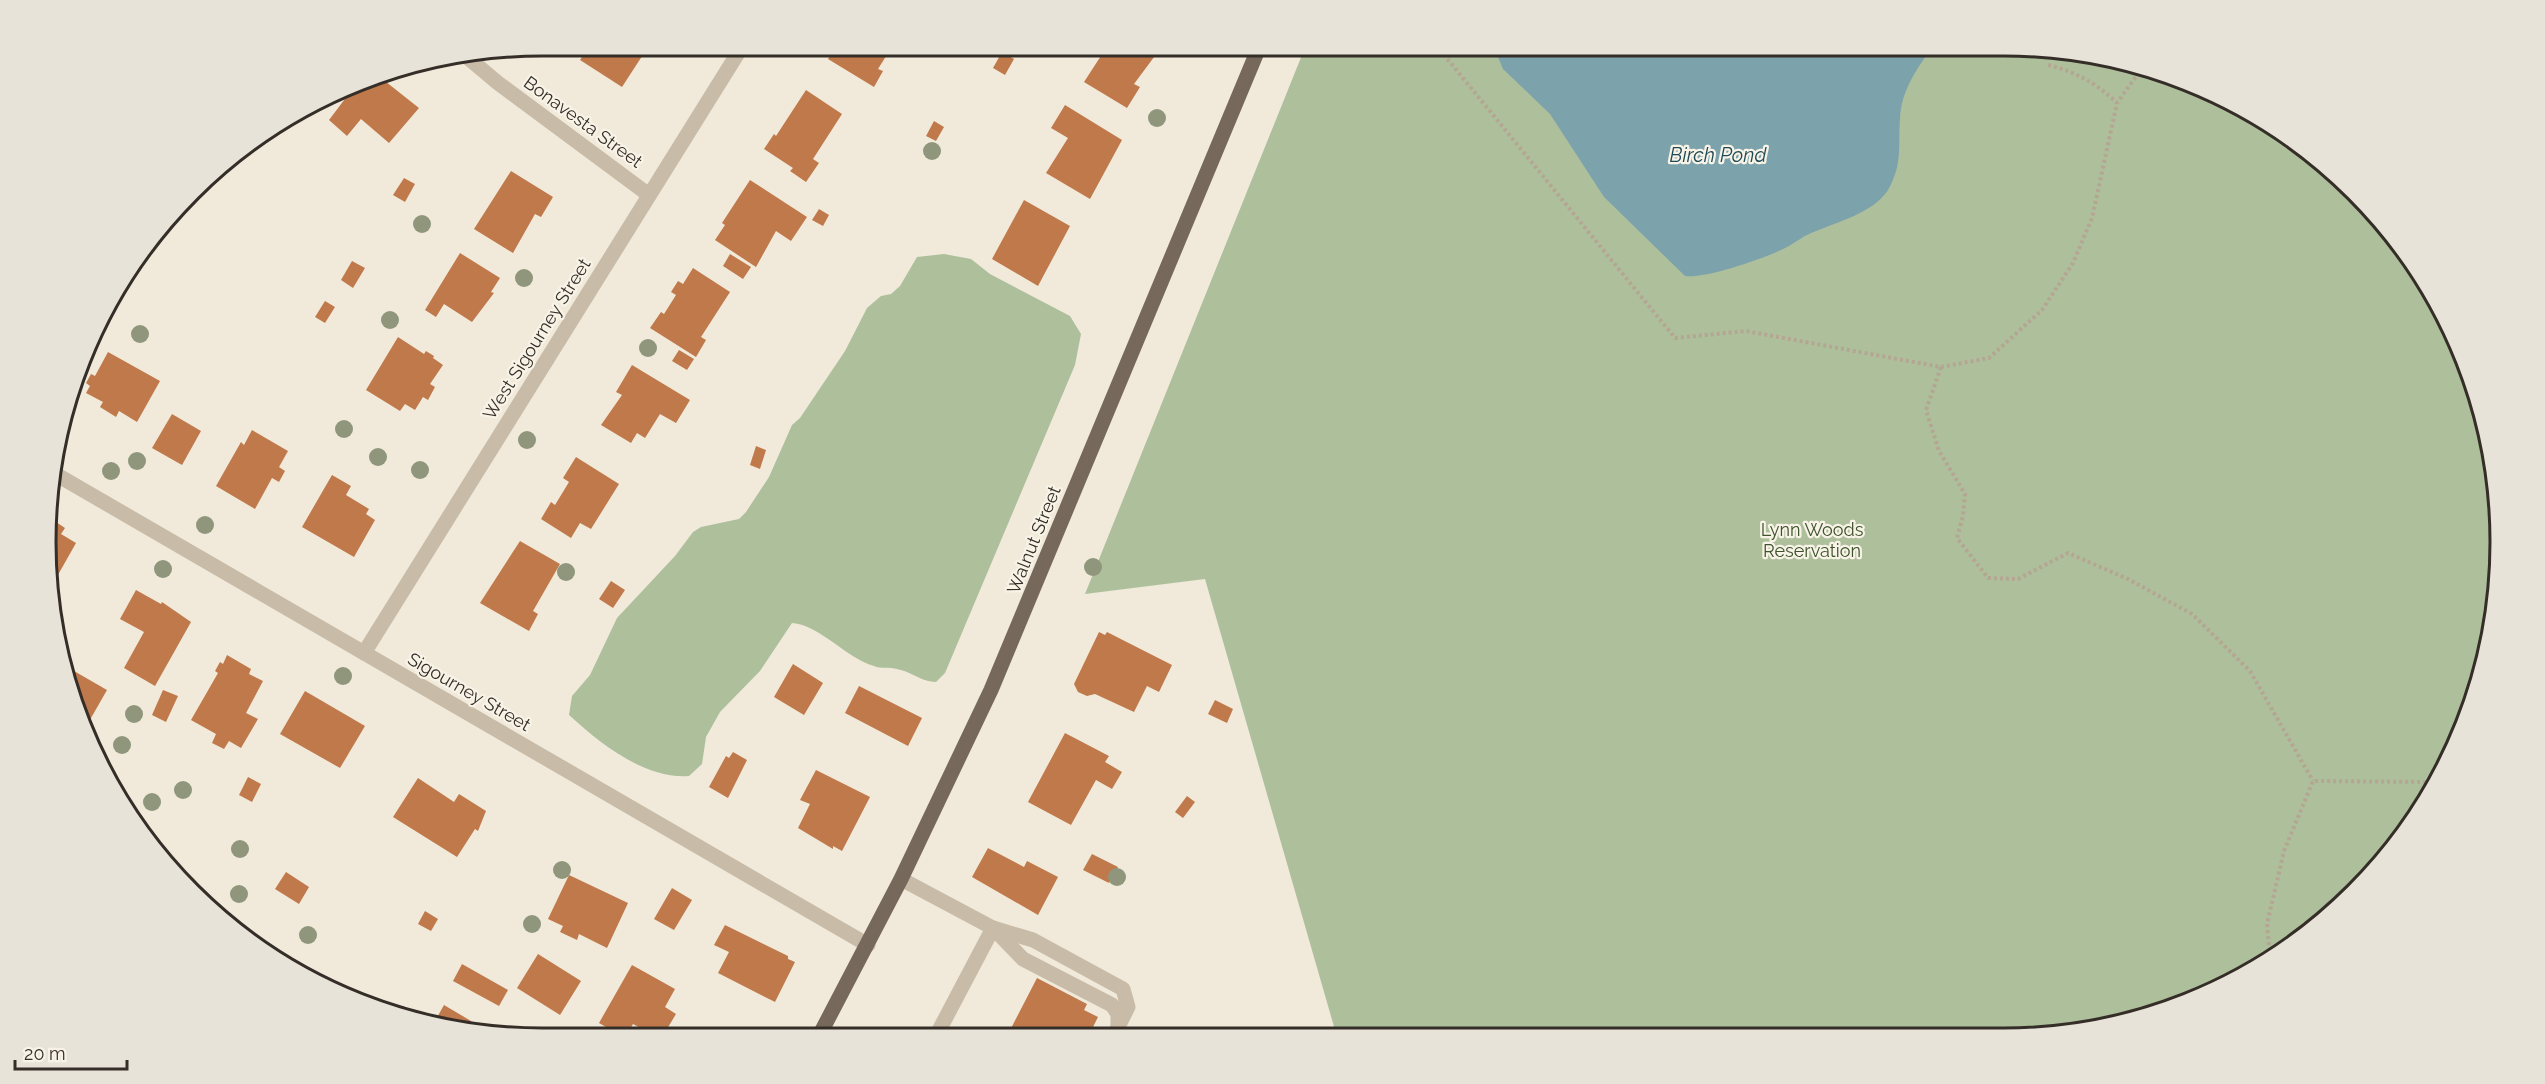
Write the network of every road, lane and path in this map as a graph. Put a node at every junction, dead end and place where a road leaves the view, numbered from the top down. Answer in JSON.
{"nodes":[{"id":1,"x":735,"y":56,"type":"edge"},
{"id":2,"x":1255,"y":56,"type":"edge"},
{"id":3,"x":1445,"y":56,"type":"edge"},
{"id":4,"x":472,"y":61,"type":"edge"},
{"id":5,"x":2048,"y":65,"type":"dead end"},
{"id":6,"x":2137,"y":75,"type":"edge"},
{"id":7,"x":2117,"y":103,"type":"junction"},
{"id":8,"x":649,"y":195,"type":"junction"},
{"id":9,"x":1941,"y":367,"type":"junction"},
{"id":10,"x":60,"y":477,"type":"edge"},
{"id":11,"x":364,"y":653,"type":"junction"},
{"id":12,"x":2313,"y":781,"type":"junction"},
{"id":13,"x":2426,"y":782,"type":"edge"},
{"id":14,"x":901,"y":879,"type":"junction"},
{"id":15,"x":993,"y":928,"type":"junction"},
{"id":16,"x":868,"y":945,"type":"junction"},
{"id":17,"x":2269,"y":949,"type":"edge"},
{"id":18,"x":823,"y":1028,"type":"edge"},
{"id":19,"x":940,"y":1028,"type":"edge"},
{"id":20,"x":1117,"y":1028,"type":"edge"},
{"id":21,"x":1118,"y":1028,"type":"edge"}],
"edges":[{"from":1,"to":8,"type":"street","name":"West Sigourney Street"},
{"from":2,"to":14,"type":"main road","name":"Walnut Street"},
{"from":3,"to":9,"type":"path"},
{"from":4,"to":8,"type":"street","name":"Bonavesta Street"},
{"from":5,"to":7,"type":"path"},
{"from":6,"to":7,"type":"path"},
{"from":7,"to":9,"type":"path"},
{"from":8,"to":11,"type":"street","name":"West Sigourney Street"},
{"from":9,"to":12,"type":"path"},
{"from":10,"to":11,"type":"street","name":"Sigourney Street"},
{"from":11,"to":16,"type":"street","name":"Sigourney Street"},
{"from":12,"to":13,"type":"path"},
{"from":12,"to":17,"type":"path"},
{"from":14,"to":15,"type":"street"},
{"from":14,"to":16,"type":"main road","name":"Walnut Street"},
{"from":15,"to":19,"type":"street"},
{"from":15,"to":20,"type":"street"},
{"from":15,"to":21,"type":"street"},
{"from":16,"to":18,"type":"main road","name":"Walnut Street"}]}
